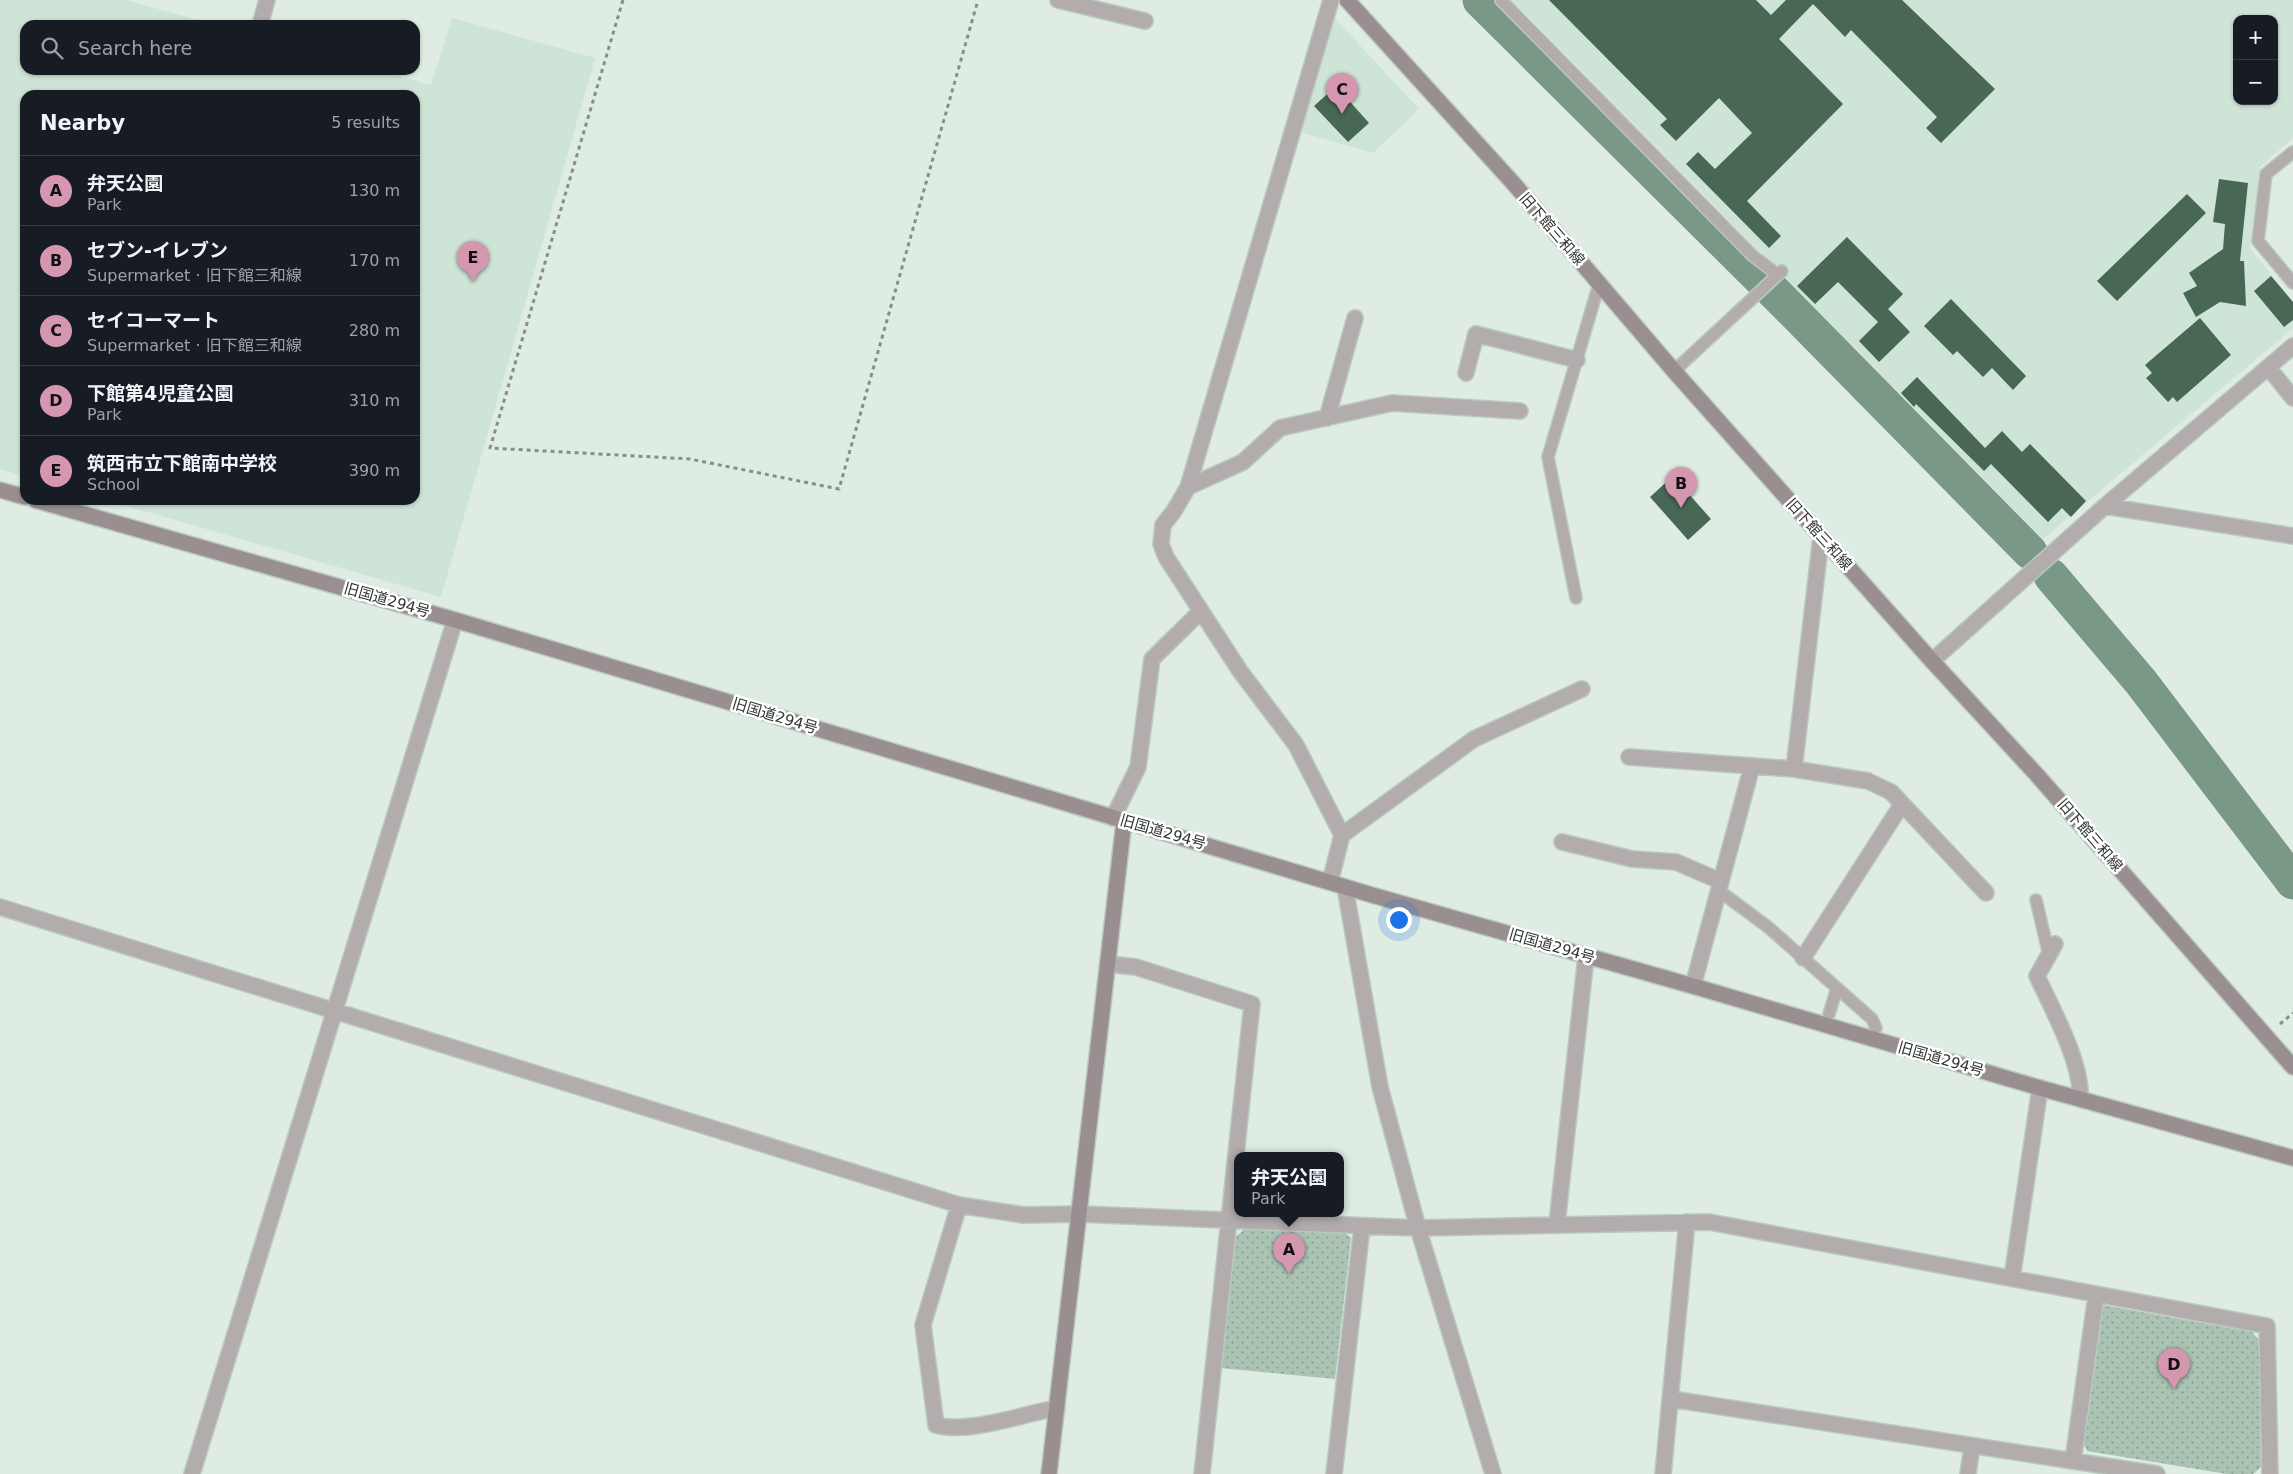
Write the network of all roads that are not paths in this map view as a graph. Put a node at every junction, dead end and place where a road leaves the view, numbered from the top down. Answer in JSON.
{"nodes":[{"id":1,"x":267,"y":0,"type":"edge"},
{"id":2,"x":1058,"y":0,"type":"edge"},
{"id":3,"x":1331,"y":0,"type":"edge"},
{"id":4,"x":1347,"y":0,"type":"edge"},
{"id":5,"x":1501,"y":0,"type":"edge"},
{"id":6,"x":261,"y":20,"type":"edge"},
{"id":7,"x":1145,"y":21,"type":"dead end"},
{"id":8,"x":2293,"y":152,"type":"edge"},
{"id":9,"x":2293,"y":283,"type":"edge"},
{"id":10,"x":1599,"y":284,"type":"junction"},
{"id":11,"x":1355,"y":318,"type":"dead end"},
{"id":12,"x":2293,"y":346,"type":"edge"},
{"id":13,"x":1577,"y":360,"type":"junction"},
{"id":14,"x":2268,"y":367,"type":"junction"},
{"id":15,"x":1674,"y":371,"type":"junction"},
{"id":16,"x":1466,"y":373,"type":"dead end"},
{"id":17,"x":2293,"y":398,"type":"edge"},
{"id":18,"x":1520,"y":412,"type":"dead end"},
{"id":19,"x":1327,"y":418,"type":"junction"},
{"id":20,"x":1188,"y":487,"type":"junction"},
{"id":21,"x":0,"y":490,"type":"edge"},
{"id":22,"x":20,"y":496,"type":"edge"},
{"id":23,"x":52,"y":505,"type":"edge"},
{"id":24,"x":2105,"y":506,"type":"junction"},
{"id":25,"x":2293,"y":536,"type":"edge"},
{"id":26,"x":1821,"y":537,"type":"junction"},
{"id":27,"x":1576,"y":598,"type":"dead end"},
{"id":28,"x":1201,"y":611,"type":"junction"},
{"id":29,"x":455,"y":620,"type":"junction"},
{"id":30,"x":1932,"y":661,"type":"junction"},
{"id":31,"x":1582,"y":689,"type":"dead end"},
{"id":32,"x":1629,"y":757,"type":"dead end"},
{"id":33,"x":1752,"y":766,"type":"junction"},
{"id":34,"x":1794,"y":769,"type":"junction"},
{"id":35,"x":1902,"y":804,"type":"junction"},
{"id":36,"x":1119,"y":819,"type":"junction"},
{"id":37,"x":1342,"y":835,"type":"junction"},
{"id":38,"x":1562,"y":842,"type":"dead end"},
{"id":39,"x":1330,"y":882,"type":"junction"},
{"id":40,"x":1719,"y":886,"type":"junction"},
{"id":41,"x":1345,"y":887,"type":"junction"},
{"id":42,"x":1986,"y":892,"type":"dead end"},
{"id":43,"x":2036,"y":900,"type":"dead end"},
{"id":44,"x":0,"y":907,"type":"edge"},
{"id":45,"x":2052,"y":950,"type":"joint"},
{"id":46,"x":1586,"y":956,"type":"junction"},
{"id":47,"x":1803,"y":958,"type":"junction"},
{"id":48,"x":1108,"y":964,"type":"junction"},
{"id":49,"x":1693,"y":986,"type":"junction"},
{"id":50,"x":1837,"y":988,"type":"junction"},
{"id":51,"x":335,"y":1010,"type":"junction"},
{"id":52,"x":1829,"y":1014,"type":"dead end"},
{"id":53,"x":1876,"y":1028,"type":"dead end"},
{"id":54,"x":2293,"y":1067,"type":"edge"},
{"id":55,"x":2040,"y":1088,"type":"junction"},
{"id":56,"x":2080,"y":1099,"type":"junction"},
{"id":57,"x":1237,"y":1152,"type":"edge"},
{"id":58,"x":2293,"y":1158,"type":"edge"},
{"id":59,"x":1234,"y":1181,"type":"edge"},
{"id":60,"x":959,"y":1205,"type":"junction"},
{"id":61,"x":1080,"y":1214,"type":"junction"},
{"id":62,"x":1230,"y":1220,"type":"junction"},
{"id":63,"x":1687,"y":1222,"type":"junction"},
{"id":64,"x":1557,"y":1224,"type":"junction"},
{"id":65,"x":1362,"y":1226,"type":"junction"},
{"id":66,"x":1418,"y":1228,"type":"junction"},
{"id":67,"x":2012,"y":1278,"type":"junction"},
{"id":68,"x":2096,"y":1296,"type":"junction"},
{"id":69,"x":1671,"y":1399,"type":"junction"},
{"id":70,"x":1056,"y":1408,"type":"junction"},
{"id":71,"x":1972,"y":1446,"type":"junction"},
{"id":72,"x":2072,"y":1462,"type":"junction"},
{"id":73,"x":192,"y":1474,"type":"edge"},
{"id":74,"x":1049,"y":1474,"type":"edge"},
{"id":75,"x":1202,"y":1474,"type":"edge"},
{"id":76,"x":1334,"y":1474,"type":"edge"},
{"id":77,"x":1493,"y":1474,"type":"edge"},
{"id":78,"x":1663,"y":1474,"type":"edge"},
{"id":79,"x":1968,"y":1474,"type":"edge"},
{"id":80,"x":2157,"y":1474,"type":"edge"},
{"id":81,"x":2270,"y":1474,"type":"edge"}],
"edges":[{"from":1,"to":6,"type":"street"},
{"from":2,"to":7,"type":"street"},
{"from":3,"to":20,"type":"street"},
{"from":4,"to":10,"type":"street","name":"旧下館三和線"},
{"from":5,"to":15,"type":"lane"},
{"from":8,"to":9,"type":"lane"},
{"from":10,"to":13,"type":"lane"},
{"from":10,"to":15,"type":"street","name":"旧下館三和線"},
{"from":11,"to":19,"type":"street"},
{"from":12,"to":14,"type":"street"},
{"from":13,"to":16,"type":"street"},
{"from":13,"to":27,"type":"lane"},
{"from":14,"to":17,"type":"street"},
{"from":14,"to":24,"type":"street"},
{"from":15,"to":26,"type":"street","name":"旧下館三和線"},
{"from":18,"to":19,"type":"street"},
{"from":19,"to":20,"type":"street"},
{"from":20,"to":28,"type":"street"},
{"from":21,"to":22,"type":"street"},
{"from":23,"to":29,"type":"street","name":"旧国道294号"},
{"from":24,"to":25,"type":"street"},
{"from":24,"to":30,"type":"street"},
{"from":26,"to":30,"type":"street","name":"旧下館三和線"},
{"from":26,"to":34,"type":"street"},
{"from":28,"to":36,"type":"street"},
{"from":28,"to":37,"type":"street"},
{"from":29,"to":36,"type":"street","name":"旧国道294号"},
{"from":29,"to":51,"type":"street"},
{"from":30,"to":54,"type":"street","name":"旧下館三和線"},
{"from":31,"to":37,"type":"street"},
{"from":32,"to":33,"type":"street"},
{"from":33,"to":34,"type":"street"},
{"from":33,"to":40,"type":"street"},
{"from":34,"to":35,"type":"street"},
{"from":35,"to":42,"type":"street"},
{"from":35,"to":47,"type":"street"},
{"from":36,"to":39,"type":"street","name":"旧国道294号"},
{"from":36,"to":48,"type":"street"},
{"from":37,"to":39,"type":"street"},
{"from":38,"to":40,"type":"street"},
{"from":39,"to":41,"type":"street","name":"旧国道294号"},
{"from":40,"to":47,"type":"lane"},
{"from":40,"to":49,"type":"street"},
{"from":41,"to":46,"type":"street","name":"旧国道294号"},
{"from":41,"to":66,"type":"street"},
{"from":43,"to":45,"type":"lane"},
{"from":44,"to":51,"type":"street"},
{"from":45,"to":56,"type":"street"},
{"from":46,"to":49,"type":"street","name":"旧国道294号"},
{"from":46,"to":64,"type":"street"},
{"from":47,"to":50,"type":"lane"},
{"from":48,"to":57,"type":"street"},
{"from":48,"to":61,"type":"street"},
{"from":49,"to":55,"type":"street","name":"旧国道294号"},
{"from":50,"to":52,"type":"lane"},
{"from":50,"to":53,"type":"lane"},
{"from":51,"to":60,"type":"street"},
{"from":51,"to":73,"type":"street"},
{"from":55,"to":56,"type":"street","name":"旧国道294号"},
{"from":55,"to":67,"type":"street"},
{"from":56,"to":58,"type":"street","name":"旧国道294号"},
{"from":59,"to":62,"type":"street"},
{"from":60,"to":61,"type":"street"},
{"from":60,"to":70,"type":"street"},
{"from":61,"to":62,"type":"street"},
{"from":61,"to":70,"type":"street"},
{"from":62,"to":65,"type":"street"},
{"from":62,"to":75,"type":"street"},
{"from":63,"to":64,"type":"street"},
{"from":63,"to":67,"type":"street"},
{"from":63,"to":69,"type":"street"},
{"from":64,"to":66,"type":"street"},
{"from":65,"to":66,"type":"street"},
{"from":65,"to":76,"type":"street"},
{"from":66,"to":77,"type":"street"},
{"from":67,"to":68,"type":"street"},
{"from":68,"to":72,"type":"street"},
{"from":68,"to":81,"type":"street"},
{"from":69,"to":71,"type":"street"},
{"from":69,"to":78,"type":"street"},
{"from":70,"to":74,"type":"street"},
{"from":71,"to":72,"type":"street"},
{"from":71,"to":79,"type":"street"},
{"from":72,"to":80,"type":"street"}]}
